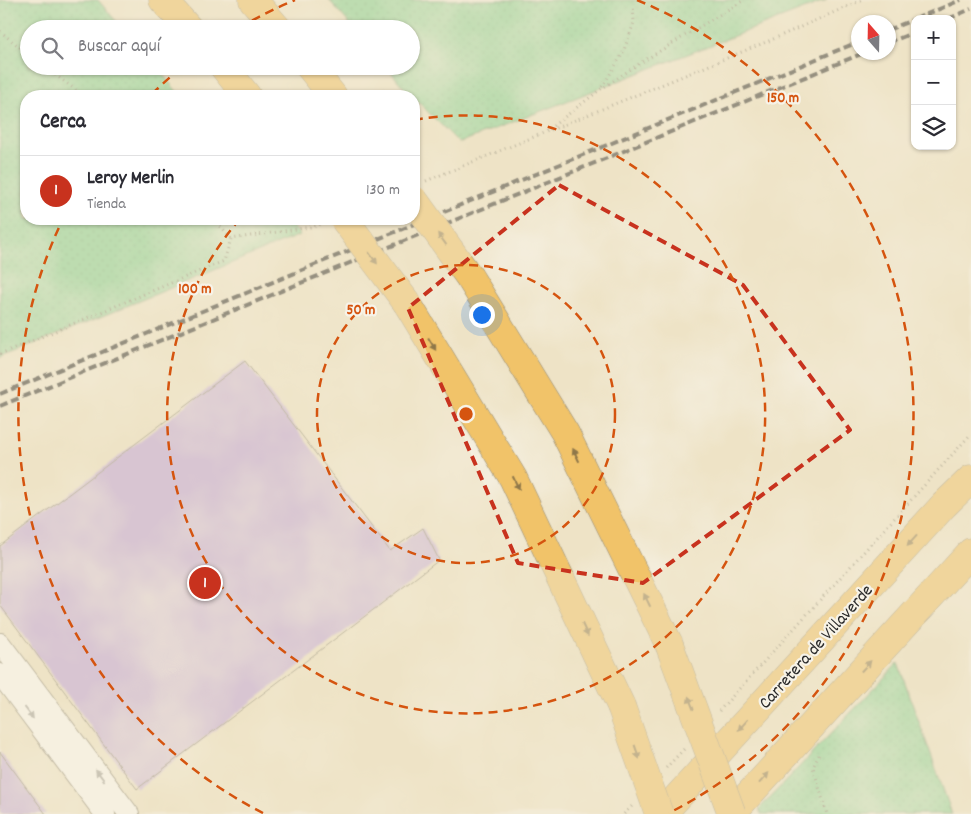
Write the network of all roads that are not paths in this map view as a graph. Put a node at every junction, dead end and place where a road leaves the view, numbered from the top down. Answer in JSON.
{"nodes":[{"id":1,"x":163,"y":0,"type":"edge"},
{"id":2,"x":253,"y":0,"type":"edge"},
{"id":3,"x":181,"y":20,"type":"edge"},
{"id":4,"x":270,"y":20,"type":"edge"},
{"id":5,"x":230,"y":75,"type":"edge"},
{"id":6,"x":316,"y":75,"type":"edge"},
{"id":7,"x":242,"y":90,"type":"edge"},
{"id":8,"x":329,"y":90,"type":"edge"},
{"id":9,"x":420,"y":194,"type":"edge"},
{"id":10,"x":339,"y":225,"type":"edge"},
{"id":11,"x":971,"y":471,"type":"edge"},
{"id":12,"x":971,"y":479,"type":"edge"},
{"id":13,"x":944,"y":505,"type":"junction"},
{"id":14,"x":971,"y":552,"type":"edge"},
{"id":15,"x":0,"y":642,"type":"edge"},
{"id":16,"x":0,"y":674,"type":"edge"},
{"id":17,"x":653,"y":809,"type":"edge"},
{"id":18,"x":105,"y":814,"type":"edge"},
{"id":19,"x":130,"y":814,"type":"edge"},
{"id":20,"x":732,"y":814,"type":"edge"}],
"edges":[{"from":1,"to":3,"type":"highway"},
{"from":2,"to":4,"type":"highway"},
{"from":5,"to":7,"type":"highway"},
{"from":6,"to":8,"type":"highway"},
{"from":20,"to":9,"type":"highway","one_way":true,"bridge":true},
{"from":10,"to":17,"type":"highway","one_way":true,"bridge":true},
{"from":11,"to":13,"type":"highway"},
{"from":12,"to":13,"type":"highway","name":"Carretera de Villaverde"},
{"from":13,"to":17,"type":"highway","name":"Carretera de Villaverde","one_way":true},
{"from":20,"to":14,"type":"highway","one_way":true},
{"from":19,"to":15,"type":"street","one_way":true},
{"from":16,"to":18,"type":"street","one_way":true}]}
